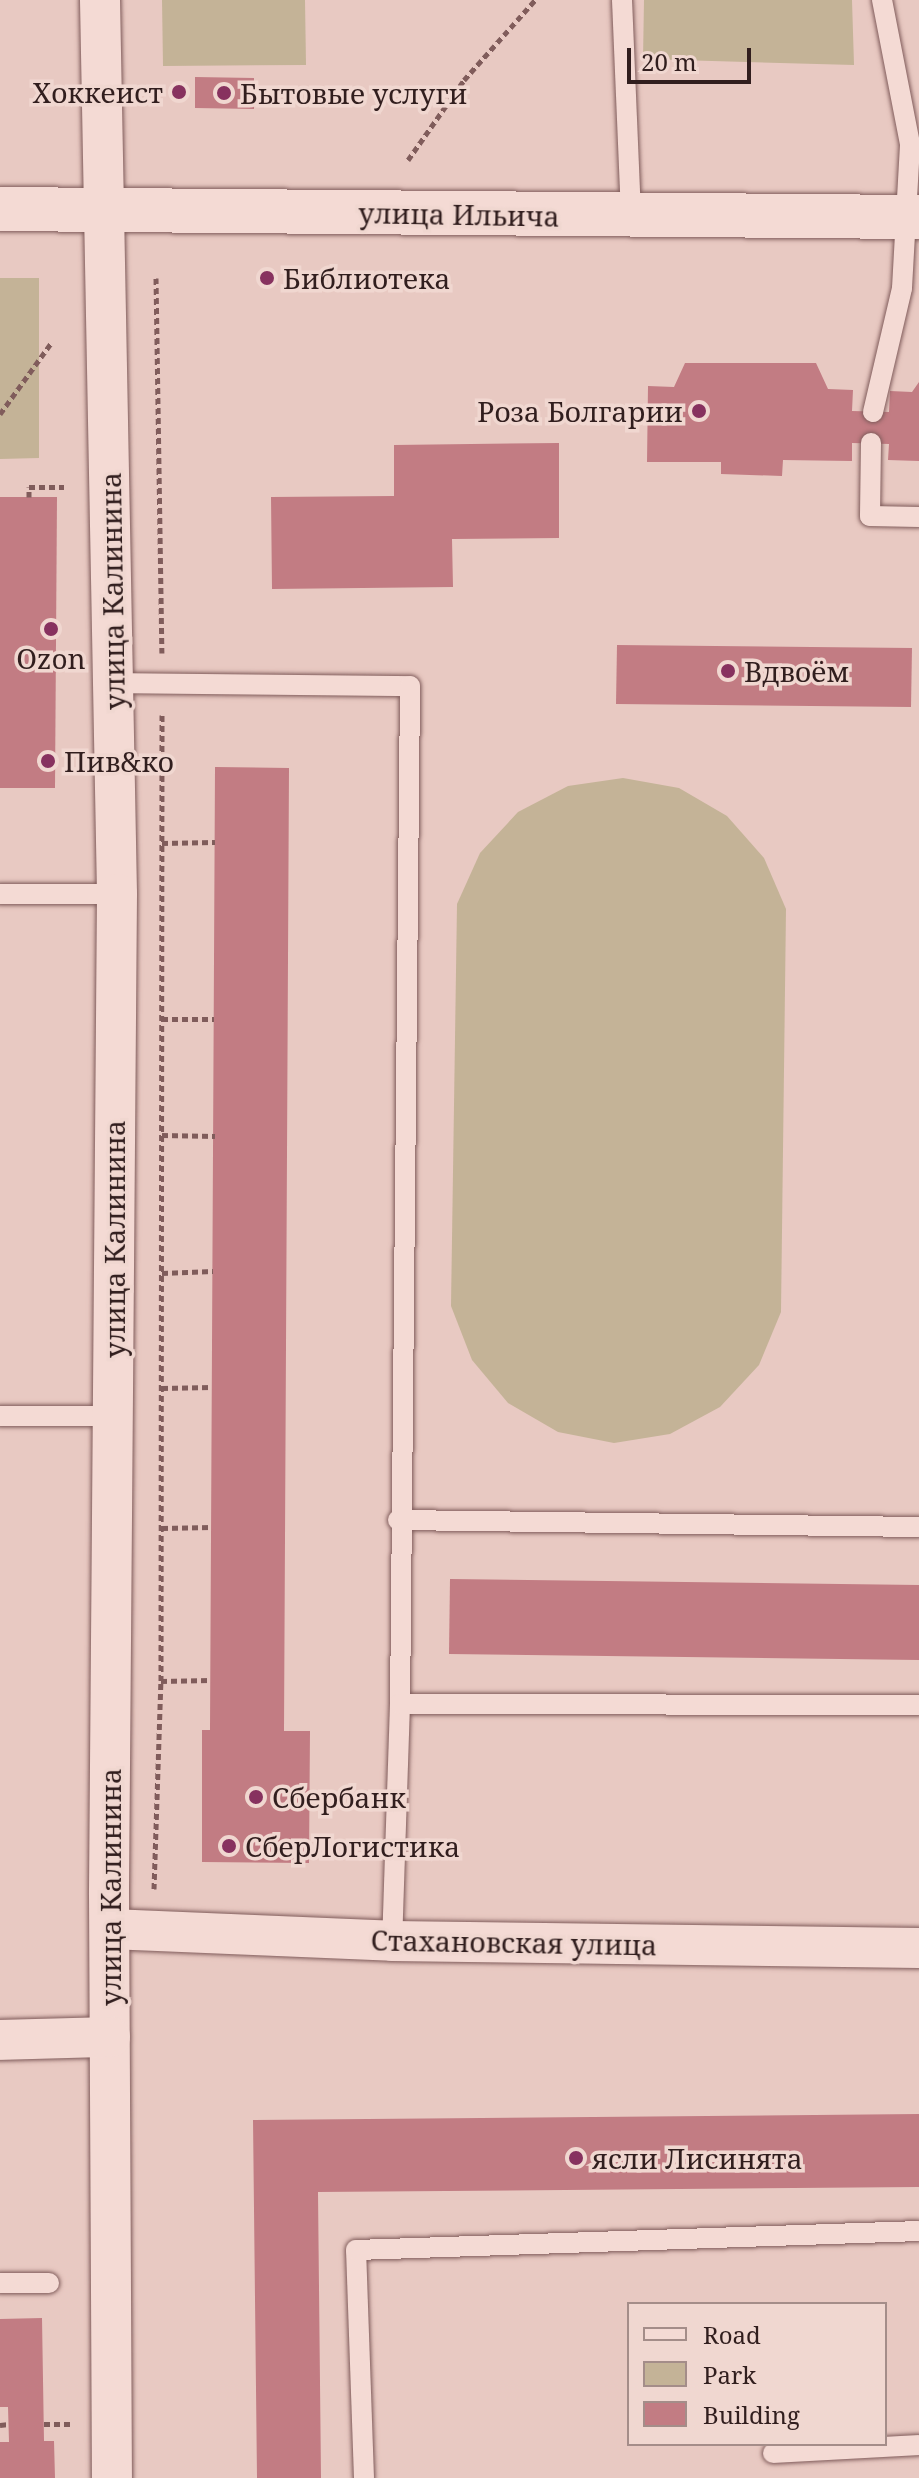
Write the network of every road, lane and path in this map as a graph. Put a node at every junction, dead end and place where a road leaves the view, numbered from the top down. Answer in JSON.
{"nodes":[{"id":1,"x":100,"y":0,"type":"edge"},
{"id":2,"x":535,"y":0,"type":"edge"},
{"id":3,"x":622,"y":0,"type":"edge"},
{"id":4,"x":882,"y":0,"type":"edge"},
{"id":5,"x":408,"y":160,"type":"dead end"},
{"id":6,"x":101,"y":208,"type":"junction"},
{"id":7,"x":0,"y":209,"type":"edge"},
{"id":8,"x":631,"y":217,"type":"junction"},
{"id":9,"x":912,"y":217,"type":"edge"},
{"id":10,"x":156,"y":278,"type":"dead end"},
{"id":11,"x":52,"y":342,"type":"dead end"},
{"id":12,"x":873,"y":412,"type":"dead end"},
{"id":13,"x":0,"y":414,"type":"edge"},
{"id":14,"x":871,"y":443,"type":"dead end"},
{"id":15,"x":64,"y":487,"type":"dead end"},
{"id":16,"x":29,"y":497,"type":"dead end"},
{"id":17,"x":919,"y":517,"type":"edge"},
{"id":18,"x":115,"y":683,"type":"junction"},
{"id":19,"x":162,"y":683,"type":"junction"},
{"id":20,"x":215,"y":842,"type":"dead end"},
{"id":21,"x":162,"y":843,"type":"junction"},
{"id":22,"x":0,"y":894,"type":"edge"},
{"id":23,"x":117,"y":894,"type":"junction"},
{"id":24,"x":162,"y":1019,"type":"junction"},
{"id":25,"x":214,"y":1019,"type":"dead end"},
{"id":26,"x":162,"y":1135,"type":"junction"},
{"id":27,"x":215,"y":1136,"type":"dead end"},
{"id":28,"x":213,"y":1271,"type":"dead end"},
{"id":29,"x":162,"y":1273,"type":"junction"},
{"id":30,"x":212,"y":1387,"type":"dead end"},
{"id":31,"x":162,"y":1388,"type":"junction"},
{"id":32,"x":0,"y":1416,"type":"edge"},
{"id":33,"x":112,"y":1416,"type":"junction"},
{"id":34,"x":398,"y":1520,"type":"junction"},
{"id":35,"x":212,"y":1527,"type":"dead end"},
{"id":36,"x":919,"y":1527,"type":"edge"},
{"id":37,"x":162,"y":1528,"type":"junction"},
{"id":38,"x":211,"y":1680,"type":"dead end"},
{"id":39,"x":161,"y":1681,"type":"junction"},
{"id":40,"x":400,"y":1704,"type":"junction"},
{"id":41,"x":919,"y":1705,"type":"edge"},
{"id":42,"x":154,"y":1897,"type":"dead end"},
{"id":43,"x":110,"y":1929,"type":"junction"},
{"id":44,"x":392,"y":1941,"type":"junction"},
{"id":45,"x":919,"y":1948,"type":"edge"},
{"id":46,"x":110,"y":2037,"type":"junction"},
{"id":47,"x":0,"y":2040,"type":"edge"},
{"id":48,"x":919,"y":2231,"type":"edge"},
{"id":49,"x":0,"y":2283,"type":"edge"},
{"id":50,"x":49,"y":2283,"type":"dead end"},
{"id":51,"x":9,"y":2424,"type":"dead end"},
{"id":52,"x":44,"y":2424,"type":"dead end"},
{"id":53,"x":74,"y":2424,"type":"dead end"},
{"id":54,"x":0,"y":2425,"type":"edge"},
{"id":55,"x":919,"y":2445,"type":"edge"},
{"id":56,"x":773,"y":2453,"type":"dead end"},
{"id":57,"x":112,"y":2478,"type":"edge"},
{"id":58,"x":364,"y":2478,"type":"edge"}],
"edges":[{"from":1,"to":6,"type":"street","name":"улица Калинина"},
{"from":2,"to":5,"type":"path"},
{"from":3,"to":8,"type":"lane"},
{"from":4,"to":9,"type":"lane"},
{"from":6,"to":7,"type":"street","name":"улица Ильича"},
{"from":6,"to":8,"type":"street","name":"улица Ильича"},
{"from":6,"to":18,"type":"street","name":"улица Калинина"},
{"from":8,"to":9,"type":"street","name":"улица Ильича"},
{"from":9,"to":12,"type":"lane"},
{"from":10,"to":19,"type":"path"},
{"from":11,"to":13,"type":"path"},
{"from":14,"to":17,"type":"lane"},
{"from":15,"to":16,"type":"path"},
{"from":18,"to":19,"type":"lane"},
{"from":18,"to":23,"type":"street","name":"улица Калинина"},
{"from":19,"to":21,"type":"path"},
{"from":19,"to":34,"type":"lane"},
{"from":20,"to":21,"type":"path"},
{"from":21,"to":24,"type":"path"},
{"from":22,"to":23,"type":"lane"},
{"from":23,"to":33,"type":"street","name":"улица Калинина"},
{"from":24,"to":25,"type":"path"},
{"from":24,"to":26,"type":"path"},
{"from":26,"to":27,"type":"path"},
{"from":26,"to":29,"type":"path"},
{"from":28,"to":29,"type":"path"},
{"from":29,"to":31,"type":"path"},
{"from":30,"to":31,"type":"path"},
{"from":31,"to":37,"type":"path"},
{"from":32,"to":33,"type":"lane"},
{"from":33,"to":43,"type":"street","name":"улица Калинина"},
{"from":34,"to":36,"type":"lane"},
{"from":34,"to":40,"type":"lane"},
{"from":35,"to":37,"type":"path"},
{"from":37,"to":39,"type":"path"},
{"from":38,"to":39,"type":"path"},
{"from":39,"to":42,"type":"path"},
{"from":40,"to":41,"type":"lane"},
{"from":40,"to":44,"type":"lane"},
{"from":43,"to":44,"type":"street","name":"Стахановская улица"},
{"from":43,"to":46,"type":"street","name":"улица Калинина"},
{"from":44,"to":45,"type":"street","name":"Стахановская улица"},
{"from":46,"to":47,"type":"street"},
{"from":46,"to":57,"type":"street","name":"улица Калинина"},
{"from":48,"to":58,"type":"lane"},
{"from":49,"to":50,"type":"lane"},
{"from":51,"to":54,"type":"path"},
{"from":52,"to":53,"type":"path"},
{"from":55,"to":56,"type":"lane"}]}
